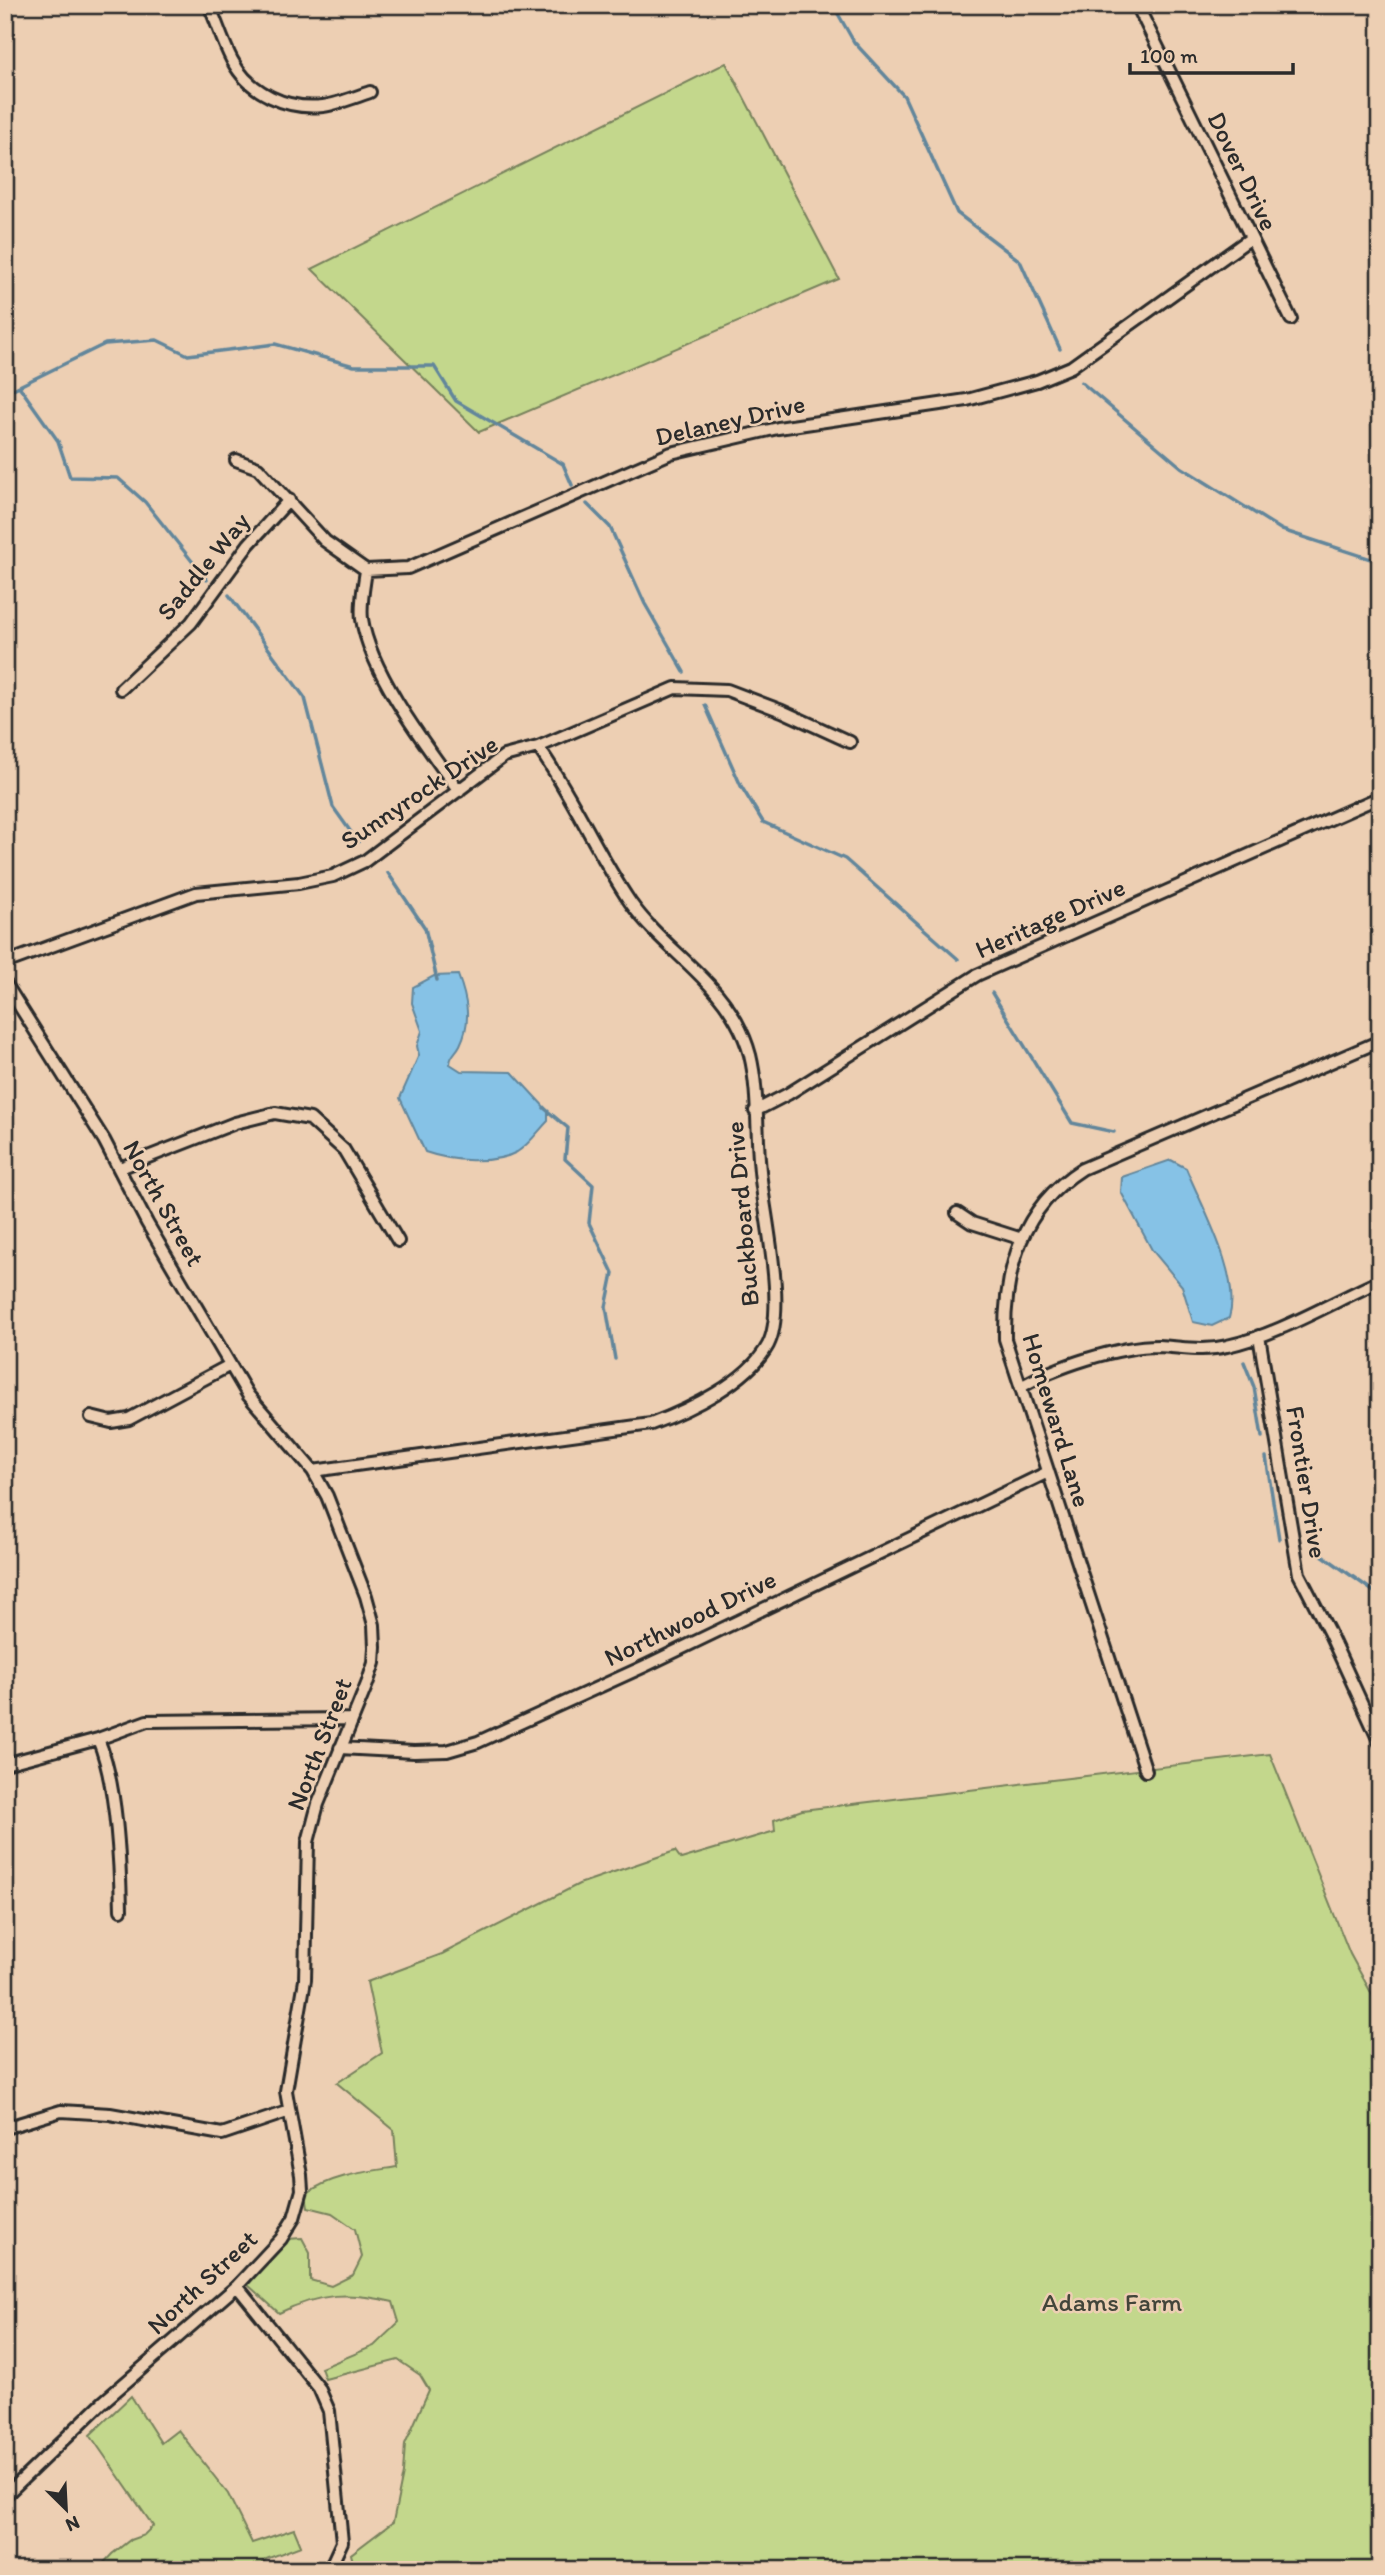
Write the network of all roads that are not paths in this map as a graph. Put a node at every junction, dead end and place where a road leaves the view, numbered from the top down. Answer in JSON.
{"nodes":[{"id":1,"x":209,"y":5,"type":"edge"},
{"id":2,"x":1137,"y":5,"type":"edge"},
{"id":3,"x":370,"y":92,"type":"dead end"},
{"id":4,"x":1251,"y":239,"type":"junction"},
{"id":5,"x":1291,"y":319,"type":"dead end"},
{"id":6,"x":236,"y":460,"type":"dead end"},
{"id":7,"x":289,"y":500,"type":"junction"},
{"id":8,"x":366,"y":570,"type":"junction"},
{"id":9,"x":121,"y":689,"type":"dead end"},
{"id":10,"x":850,"y":743,"type":"dead end"},
{"id":11,"x":538,"y":747,"type":"junction"},
{"id":12,"x":459,"y":791,"type":"junction"},
{"id":13,"x":1380,"y":797,"type":"edge"},
{"id":14,"x":5,"y":962,"type":"edge"},
{"id":15,"x":5,"y":983,"type":"edge"},
{"id":16,"x":1380,"y":1041,"type":"edge"},
{"id":17,"x":755,"y":1111,"type":"junction"},
{"id":18,"x":120,"y":1168,"type":"junction"},
{"id":19,"x":957,"y":1213,"type":"dead end"},
{"id":20,"x":1022,"y":1239,"type":"junction"},
{"id":21,"x":398,"y":1241,"type":"dead end"},
{"id":22,"x":1380,"y":1281,"type":"edge"},
{"id":23,"x":1259,"y":1336,"type":"junction"},
{"id":24,"x":230,"y":1365,"type":"junction"},
{"id":25,"x":1021,"y":1387,"type":"junction"},
{"id":26,"x":91,"y":1417,"type":"dead end"},
{"id":27,"x":313,"y":1471,"type":"junction"},
{"id":28,"x":1048,"y":1472,"type":"junction"},
{"id":29,"x":351,"y":1719,"type":"junction"},
{"id":30,"x":98,"y":1739,"type":"junction"},
{"id":31,"x":1380,"y":1744,"type":"edge"},
{"id":32,"x":340,"y":1748,"type":"junction"},
{"id":33,"x":5,"y":1764,"type":"edge"},
{"id":34,"x":1146,"y":1771,"type":"dead end"},
{"id":35,"x":121,"y":1910,"type":"dead end"},
{"id":36,"x":287,"y":2112,"type":"junction"},
{"id":37,"x":5,"y":2128,"type":"edge"},
{"id":38,"x":237,"y":2286,"type":"junction"},
{"id":39,"x":6,"y":2495,"type":"edge"},
{"id":40,"x":329,"y":2570,"type":"edge"}],
"edges":[{"from":1,"to":3,"type":"street"},
{"from":2,"to":4,"type":"street","name":"Dover Drive"},
{"from":4,"to":5,"type":"street","name":"Dover Drive"},
{"from":4,"to":8,"type":"street","name":"Delaney Drive"},
{"from":6,"to":7,"type":"street"},
{"from":7,"to":8,"type":"street"},
{"from":7,"to":9,"type":"street","name":"Saddle Way"},
{"from":8,"to":12,"type":"street"},
{"from":10,"to":11,"type":"street","name":"Sunnyrock Drive"},
{"from":11,"to":12,"type":"street","name":"Sunnyrock Drive"},
{"from":11,"to":17,"type":"street","name":"Buckboard Drive"},
{"from":12,"to":14,"type":"street","name":"Sunnyrock Drive"},
{"from":13,"to":17,"type":"street","name":"Heritage Drive"},
{"from":15,"to":18,"type":"street","name":"North Street"},
{"from":16,"to":20,"type":"street","name":"Homeward Lane"},
{"from":17,"to":27,"type":"street","name":"Buckboard Drive"},
{"from":18,"to":21,"type":"street"},
{"from":18,"to":24,"type":"street","name":"North Street"},
{"from":19,"to":20,"type":"street"},
{"from":20,"to":25,"type":"street","name":"Homeward Lane"},
{"from":22,"to":23,"type":"street"},
{"from":23,"to":25,"type":"street"},
{"from":23,"to":31,"type":"street","name":"Frontier Drive"},
{"from":24,"to":26,"type":"street"},
{"from":24,"to":27,"type":"street","name":"North Street"},
{"from":25,"to":28,"type":"street","name":"Homeward Lane"},
{"from":27,"to":29,"type":"street","name":"North Street"},
{"from":28,"to":32,"type":"street","name":"Northwood Drive"},
{"from":28,"to":34,"type":"street","name":"Homeward Lane"},
{"from":29,"to":30,"type":"street"},
{"from":29,"to":32,"type":"street","name":"North Street"},
{"from":30,"to":33,"type":"street"},
{"from":30,"to":35,"type":"street"},
{"from":32,"to":36,"type":"street","name":"North Street"},
{"from":36,"to":37,"type":"street"},
{"from":36,"to":38,"type":"street","name":"North Street"},
{"from":38,"to":39,"type":"street","name":"North Street"},
{"from":38,"to":40,"type":"street"}]}
